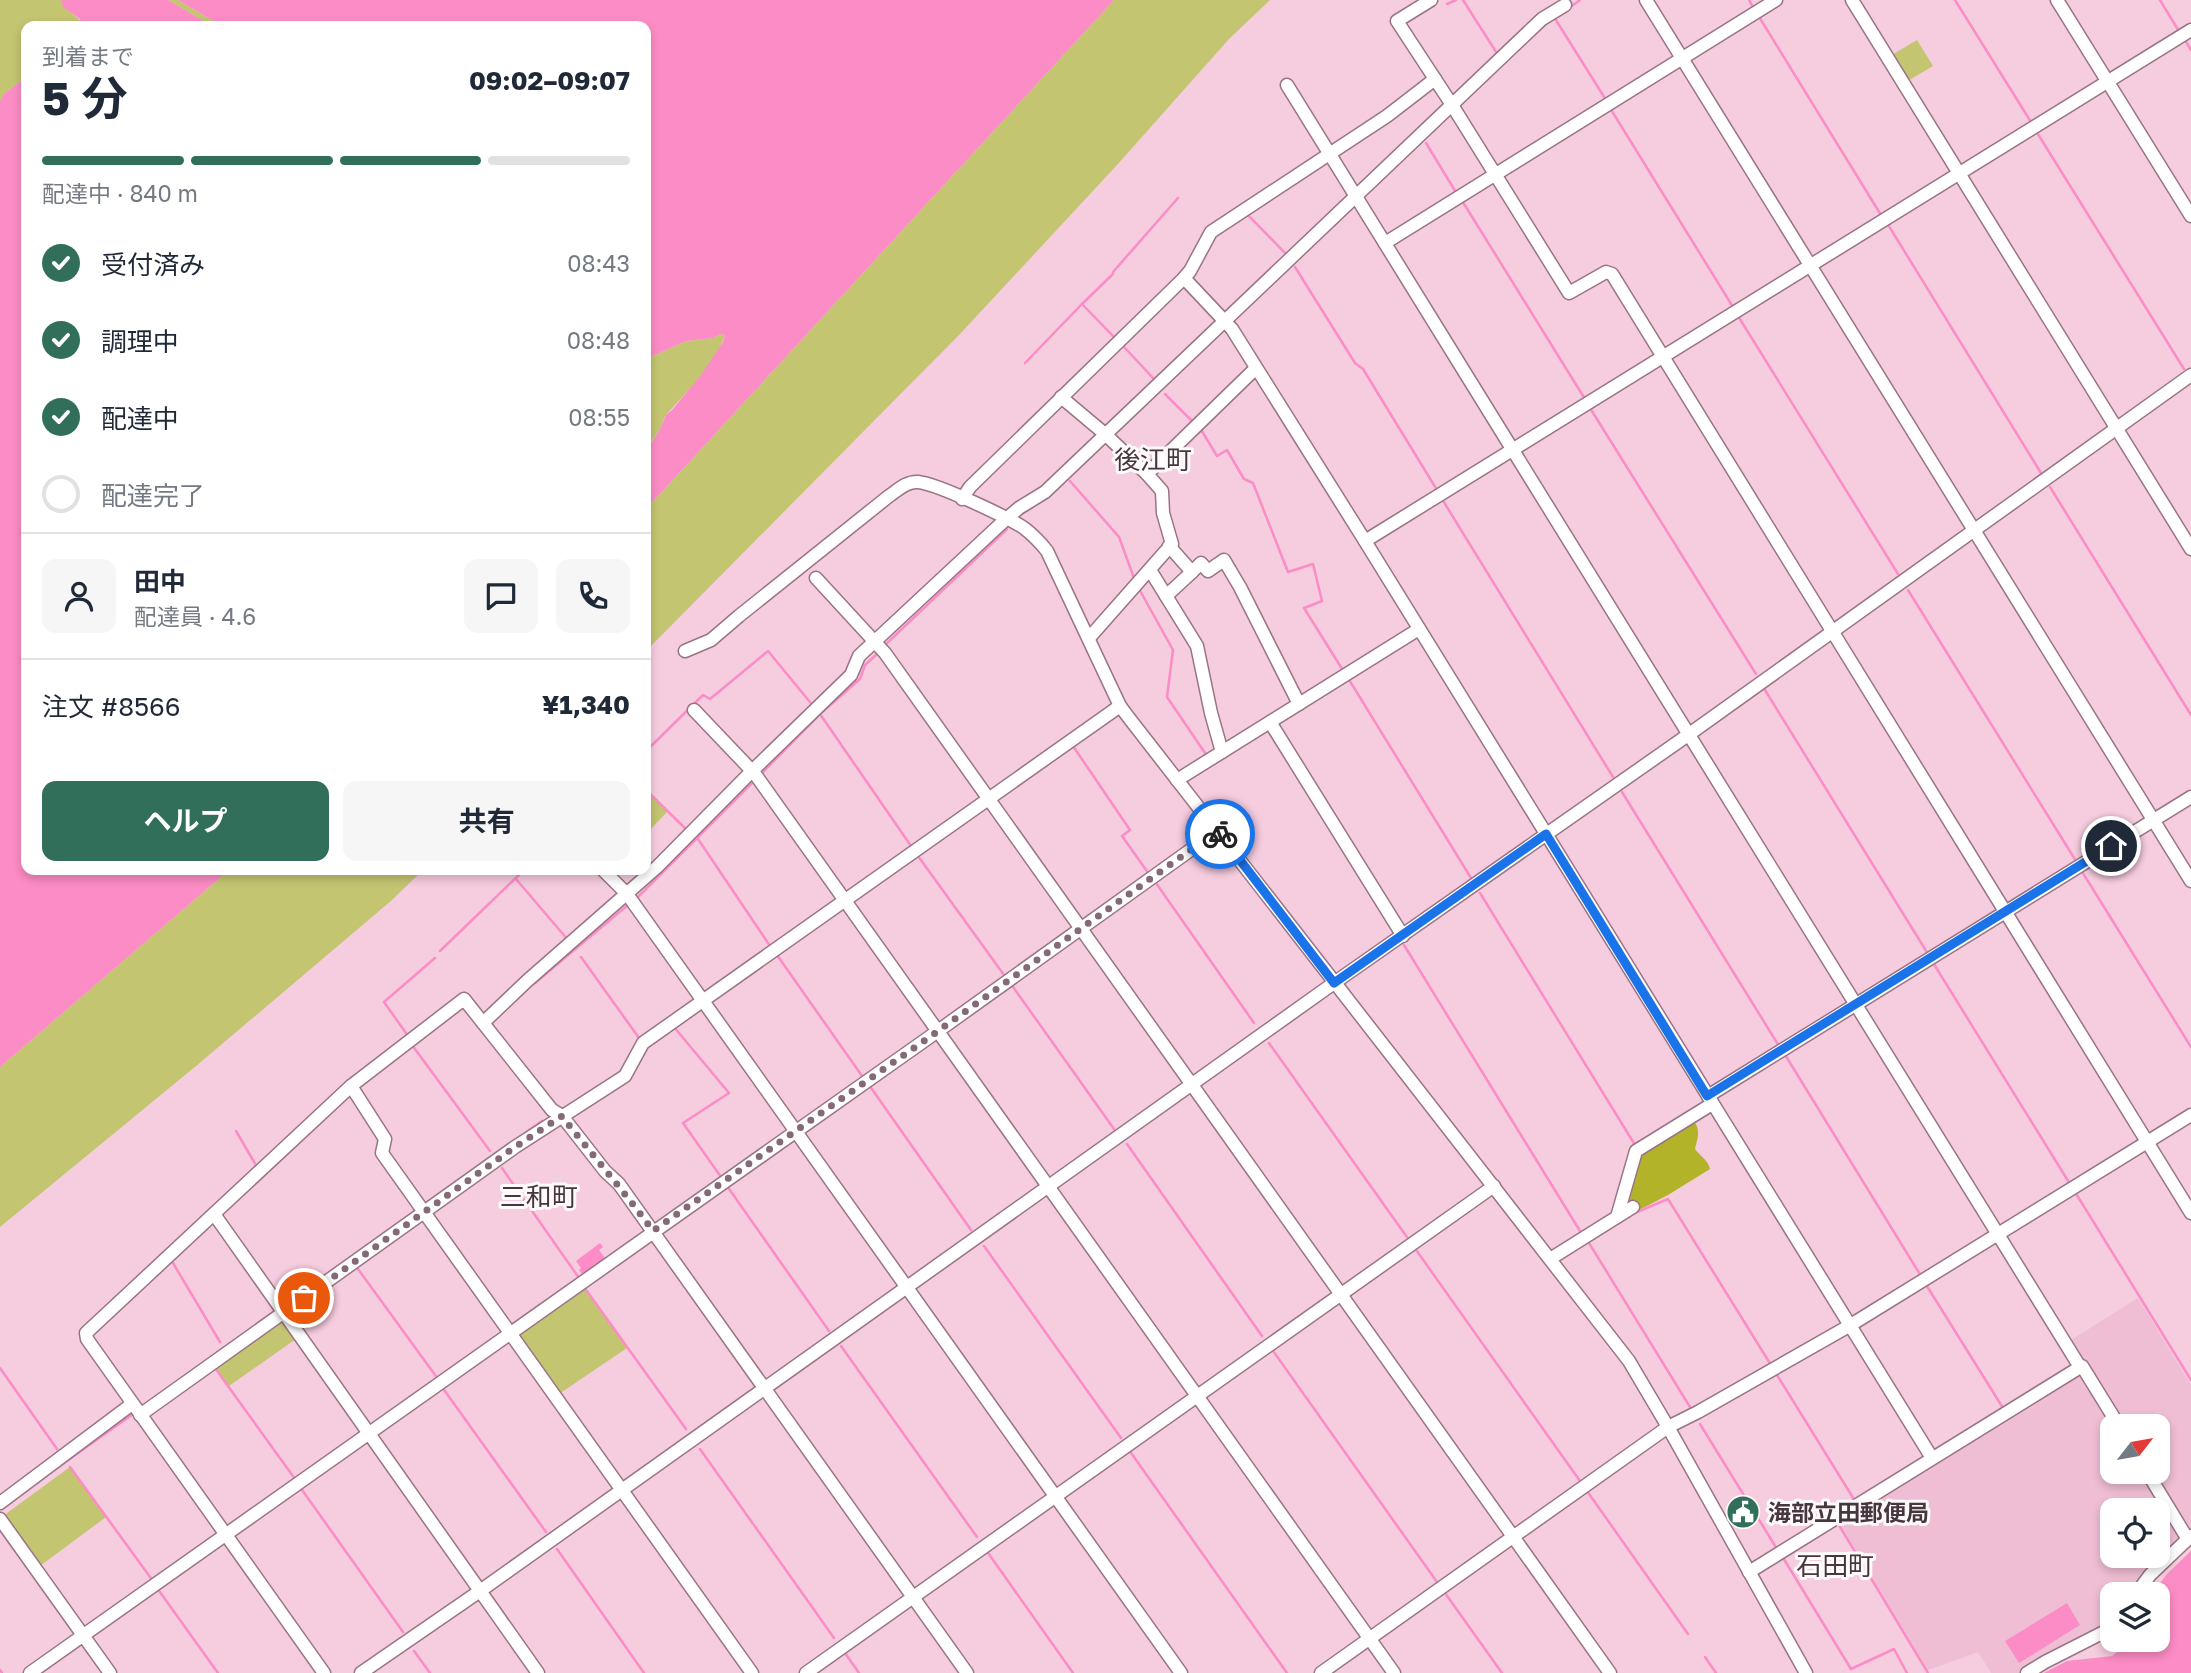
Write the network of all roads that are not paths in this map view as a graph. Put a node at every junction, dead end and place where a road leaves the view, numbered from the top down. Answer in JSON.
{"nodes":[{"id":1,"x":1431,"y":0,"type":"edge"},
{"id":2,"x":1646,"y":0,"type":"edge"},
{"id":3,"x":1776,"y":0,"type":"edge"},
{"id":4,"x":1852,"y":0,"type":"edge"},
{"id":5,"x":2057,"y":0,"type":"edge"},
{"id":6,"x":1566,"y":2,"type":"edge"},
{"id":7,"x":2191,"y":30,"type":"edge"},
{"id":8,"x":1682,"y":58,"type":"junction"},
{"id":9,"x":1434,"y":79,"type":"junction"},
{"id":10,"x":2108,"y":81,"type":"junction"},
{"id":11,"x":1287,"y":85,"type":"dead end"},
{"id":12,"x":1452,"y":105,"type":"junction"},
{"id":13,"x":1329,"y":153,"type":"junction"},
{"id":14,"x":1494,"y":174,"type":"junction"},
{"id":15,"x":1959,"y":174,"type":"junction"},
{"id":16,"x":1356,"y":195,"type":"junction"},
{"id":17,"x":2191,"y":216,"type":"edge"},
{"id":18,"x":1385,"y":243,"type":"junction"},
{"id":19,"x":1812,"y":266,"type":"junction"},
{"id":20,"x":1184,"y":278,"type":"junction"},
{"id":21,"x":1224,"y":320,"type":"junction"},
{"id":22,"x":1662,"y":359,"type":"junction"},
{"id":23,"x":1256,"y":368,"type":"junction"},
{"id":24,"x":2191,"y":375,"type":"edge"},
{"id":25,"x":1061,"y":397,"type":"junction"},
{"id":26,"x":2116,"y":428,"type":"junction"},
{"id":27,"x":1105,"y":434,"type":"junction"},
{"id":28,"x":1514,"y":451,"type":"junction"},
{"id":29,"x":1147,"y":474,"type":"junction"},
{"id":30,"x":962,"y":499,"type":"junction"},
{"id":31,"x":1006,"y":519,"type":"junction"},
{"id":32,"x":1974,"y":529,"type":"junction"},
{"id":33,"x":1365,"y":541,"type":"junction"},
{"id":34,"x":1169,"y":546,"type":"junction"},
{"id":35,"x":2191,"y":549,"type":"edge"},
{"id":36,"x":1150,"y":570,"type":"junction"},
{"id":37,"x":1192,"y":572,"type":"junction"},
{"id":38,"x":816,"y":578,"type":"dead end"},
{"id":39,"x":1166,"y":596,"type":"junction"},
{"id":40,"x":1419,"y":629,"type":"junction"},
{"id":41,"x":1832,"y":631,"type":"junction"},
{"id":42,"x":1089,"y":638,"type":"junction"},
{"id":43,"x":879,"y":646,"type":"junction"},
{"id":44,"x":685,"y":651,"type":"dead end"},
{"id":45,"x":1300,"y":705,"type":"junction"},
{"id":46,"x":1120,"y":706,"type":"junction"},
{"id":47,"x":694,"y":710,"type":"dead end"},
{"id":48,"x":1270,"y":722,"type":"junction"},
{"id":49,"x":1688,"y":734,"type":"junction"},
{"id":50,"x":1222,"y":752,"type":"junction"},
{"id":51,"x":752,"y":771,"type":"junction"},
{"id":52,"x":1177,"y":780,"type":"junction"},
{"id":53,"x":2191,"y":797,"type":"edge"},
{"id":54,"x":988,"y":799,"type":"junction"},
{"id":55,"x":2154,"y":820,"type":"junction"},
{"id":56,"x":1217,"y":831,"type":"junction"},
{"id":57,"x":1546,"y":834,"type":"junction"},
{"id":58,"x":651,"y":872,"type":"edge"},
{"id":59,"x":608,"y":875,"type":"edge"},
{"id":60,"x":648,"y":875,"type":"edge"},
{"id":61,"x":2191,"y":881,"type":"edge"},
{"id":62,"x":627,"y":894,"type":"junction"},
{"id":63,"x":845,"y":901,"type":"junction"},
{"id":64,"x":2005,"y":912,"type":"junction"},
{"id":65,"x":1080,"y":929,"type":"junction"},
{"id":66,"x":1403,"y":936,"type":"junction"},
{"id":67,"x":1334,"y":983,"type":"junction"},
{"id":68,"x":703,"y":1000,"type":"junction"},
{"id":69,"x":1856,"y":1004,"type":"junction"},
{"id":70,"x":483,"y":1023,"type":"junction"},
{"id":71,"x":938,"y":1031,"type":"junction"},
{"id":72,"x":351,"y":1086,"type":"junction"},
{"id":73,"x":1191,"y":1086,"type":"junction"},
{"id":74,"x":1710,"y":1100,"type":"junction"},
{"id":75,"x":2191,"y":1115,"type":"edge"},
{"id":76,"x":562,"y":1116,"type":"junction"},
{"id":77,"x":795,"y":1130,"type":"junction"},
{"id":78,"x":2147,"y":1142,"type":"junction"},
{"id":79,"x":1494,"y":1186,"type":"junction"},
{"id":80,"x":1049,"y":1187,"type":"junction"},
{"id":81,"x":1633,"y":1207,"type":"dead end"},
{"id":82,"x":424,"y":1212,"type":"junction"},
{"id":83,"x":2191,"y":1213,"type":"edge"},
{"id":84,"x":214,"y":1214,"type":"junction"},
{"id":85,"x":1617,"y":1217,"type":"junction"},
{"id":86,"x":653,"y":1231,"type":"junction"},
{"id":87,"x":1998,"y":1235,"type":"junction"},
{"id":88,"x":1550,"y":1259,"type":"junction"},
{"id":89,"x":906,"y":1288,"type":"junction"},
{"id":90,"x":1339,"y":1294,"type":"junction"},
{"id":91,"x":281,"y":1309,"type":"junction"},
{"id":92,"x":1849,"y":1326,"type":"junction"},
{"id":93,"x":510,"y":1333,"type":"junction"},
{"id":94,"x":2080,"y":1367,"type":"junction"},
{"id":95,"x":764,"y":1388,"type":"junction"},
{"id":96,"x":1195,"y":1392,"type":"junction"},
{"id":97,"x":136,"y":1410,"type":"junction"},
{"id":98,"x":2112,"y":1414,"type":"edge"},
{"id":99,"x":1668,"y":1427,"type":"junction"},
{"id":100,"x":369,"y":1433,"type":"junction"},
{"id":101,"x":1931,"y":1458,"type":"junction"},
{"id":102,"x":2155,"y":1484,"type":"edge"},
{"id":103,"x":622,"y":1490,"type":"junction"},
{"id":104,"x":1055,"y":1496,"type":"junction"},
{"id":105,"x":0,"y":1503,"type":"edge"},
{"id":106,"x":0,"y":1519,"type":"edge"},
{"id":107,"x":226,"y":1535,"type":"junction"},
{"id":108,"x":1513,"y":1537,"type":"junction"},
{"id":109,"x":2189,"y":1537,"type":"edge"},
{"id":110,"x":1749,"y":1572,"type":"junction"},
{"id":111,"x":2145,"y":1582,"type":"edge"},
{"id":112,"x":480,"y":1591,"type":"junction"},
{"id":113,"x":913,"y":1597,"type":"junction"},
{"id":114,"x":84,"y":1635,"type":"junction"},
{"id":115,"x":2100,"y":1635,"type":"edge"},
{"id":116,"x":1369,"y":1639,"type":"junction"},
{"id":117,"x":1800,"y":1671,"type":"edge"},
{"id":118,"x":30,"y":1673,"type":"edge"},
{"id":119,"x":110,"y":1673,"type":"edge"},
{"id":120,"x":324,"y":1673,"type":"edge"},
{"id":121,"x":360,"y":1673,"type":"edge"},
{"id":122,"x":538,"y":1673,"type":"edge"},
{"id":123,"x":752,"y":1673,"type":"edge"},
{"id":124,"x":806,"y":1673,"type":"edge"},
{"id":125,"x":967,"y":1673,"type":"edge"},
{"id":126,"x":1181,"y":1673,"type":"edge"},
{"id":127,"x":1321,"y":1673,"type":"edge"},
{"id":128,"x":1394,"y":1673,"type":"edge"},
{"id":129,"x":1610,"y":1673,"type":"edge"},
{"id":130,"x":2027,"y":1673,"type":"edge"}],
"edges":[{"from":1,"to":9,"type":"street"},
{"from":2,"to":8,"type":"street"},
{"from":3,"to":8,"type":"street"},
{"from":4,"to":15,"type":"street"},
{"from":5,"to":10,"type":"street"},
{"from":6,"to":12,"type":"street"},
{"from":7,"to":10,"type":"street"},
{"from":8,"to":14,"type":"street"},
{"from":8,"to":19,"type":"street"},
{"from":9,"to":12,"type":"street"},
{"from":9,"to":13,"type":"street"},
{"from":10,"to":15,"type":"street"},
{"from":10,"to":17,"type":"street"},
{"from":11,"to":13,"type":"street"},
{"from":12,"to":14,"type":"street"},
{"from":12,"to":16,"type":"street"},
{"from":13,"to":16,"type":"street"},
{"from":13,"to":20,"type":"street"},
{"from":14,"to":18,"type":"street"},
{"from":14,"to":22,"type":"street"},
{"from":15,"to":19,"type":"street"},
{"from":15,"to":26,"type":"street"},
{"from":16,"to":18,"type":"street"},
{"from":16,"to":21,"type":"street"},
{"from":18,"to":28,"type":"street"},
{"from":19,"to":22,"type":"street"},
{"from":19,"to":32,"type":"street"},
{"from":20,"to":21,"type":"street"},
{"from":20,"to":25,"type":"street"},
{"from":21,"to":23,"type":"street"},
{"from":21,"to":27,"type":"street"},
{"from":22,"to":28,"type":"street"},
{"from":22,"to":41,"type":"street"},
{"from":23,"to":29,"type":"street"},
{"from":23,"to":33,"type":"street"},
{"from":24,"to":26,"type":"street"},
{"from":25,"to":27,"type":"street"},
{"from":25,"to":30,"type":"street"},
{"from":26,"to":32,"type":"street"},
{"from":26,"to":35,"type":"street"},
{"from":27,"to":29,"type":"street"},
{"from":27,"to":31,"type":"street"},
{"from":28,"to":33,"type":"street"},
{"from":28,"to":49,"type":"street"},
{"from":29,"to":34,"type":"street"},
{"from":30,"to":31,"type":"street"},
{"from":30,"to":44,"type":"street"},
{"from":31,"to":42,"type":"street"},
{"from":31,"to":43,"type":"street"},
{"from":32,"to":41,"type":"street"},
{"from":32,"to":55,"type":"street"},
{"from":33,"to":40,"type":"street"},
{"from":34,"to":36,"type":"street"},
{"from":34,"to":37,"type":"street"},
{"from":36,"to":39,"type":"street"},
{"from":36,"to":42,"type":"street"},
{"from":37,"to":39,"type":"street"},
{"from":37,"to":45,"type":"street"},
{"from":38,"to":43,"type":"street"},
{"from":39,"to":50,"type":"street"},
{"from":40,"to":45,"type":"street"},
{"from":40,"to":57,"type":"street"},
{"from":41,"to":49,"type":"street"},
{"from":41,"to":64,"type":"street"},
{"from":42,"to":46,"type":"street"},
{"from":43,"to":51,"type":"street"},
{"from":43,"to":54,"type":"street"},
{"from":45,"to":48,"type":"street"},
{"from":46,"to":52,"type":"street"},
{"from":46,"to":54,"type":"street"},
{"from":47,"to":51,"type":"street"},
{"from":48,"to":50,"type":"street"},
{"from":48,"to":66,"type":"street"},
{"from":49,"to":57,"type":"street"},
{"from":49,"to":69,"type":"street"},
{"from":50,"to":52,"type":"street"},
{"from":51,"to":58,"type":"street"},
{"from":51,"to":63,"type":"street"},
{"from":52,"to":56,"type":"street"},
{"from":53,"to":55,"type":"street"},
{"from":54,"to":63,"type":"street"},
{"from":54,"to":65,"type":"street"},
{"from":55,"to":61,"type":"street"},
{"from":55,"to":64,"type":"street"},
{"from":56,"to":65,"type":"street"},
{"from":56,"to":67,"type":"street"},
{"from":57,"to":66,"type":"street"},
{"from":57,"to":74,"type":"street"},
{"from":59,"to":62,"type":"street"},
{"from":60,"to":62,"type":"street"},
{"from":62,"to":68,"type":"street"},
{"from":62,"to":70,"type":"street"},
{"from":63,"to":68,"type":"street"},
{"from":63,"to":71,"type":"street"},
{"from":64,"to":69,"type":"street"},
{"from":64,"to":78,"type":"street"},
{"from":65,"to":71,"type":"street"},
{"from":65,"to":73,"type":"street"},
{"from":66,"to":67,"type":"street"},
{"from":67,"to":73,"type":"street"},
{"from":67,"to":79,"type":"street"},
{"from":68,"to":76,"type":"street"},
{"from":68,"to":77,"type":"street"},
{"from":69,"to":74,"type":"street"},
{"from":69,"to":87,"type":"street"},
{"from":70,"to":72,"type":"street"},
{"from":70,"to":76,"type":"street"},
{"from":71,"to":77,"type":"street"},
{"from":71,"to":80,"type":"street"},
{"from":72,"to":82,"type":"street"},
{"from":72,"to":84,"type":"street"},
{"from":73,"to":80,"type":"street"},
{"from":73,"to":90,"type":"street"},
{"from":74,"to":85,"type":"street"},
{"from":74,"to":92,"type":"street"},
{"from":75,"to":78,"type":"street"},
{"from":76,"to":82,"type":"street"},
{"from":76,"to":86,"type":"street"},
{"from":77,"to":86,"type":"street"},
{"from":77,"to":89,"type":"street"},
{"from":78,"to":83,"type":"street"},
{"from":78,"to":87,"type":"street"},
{"from":79,"to":88,"type":"street"},
{"from":79,"to":90,"type":"street"},
{"from":80,"to":89,"type":"street"},
{"from":80,"to":96,"type":"street"},
{"from":81,"to":85,"type":"street"},
{"from":82,"to":91,"type":"street"},
{"from":82,"to":93,"type":"street"},
{"from":84,"to":91,"type":"street"},
{"from":84,"to":97,"type":"street"},
{"from":85,"to":88,"type":"street"},
{"from":86,"to":93,"type":"street"},
{"from":86,"to":95,"type":"street"},
{"from":87,"to":92,"type":"street"},
{"from":87,"to":94,"type":"street"},
{"from":88,"to":99,"type":"street"},
{"from":89,"to":95,"type":"street"},
{"from":89,"to":104,"type":"street"},
{"from":90,"to":96,"type":"street"},
{"from":90,"to":108,"type":"street"},
{"from":91,"to":97,"type":"street"},
{"from":91,"to":100,"type":"street"},
{"from":92,"to":99,"type":"street"},
{"from":92,"to":101,"type":"street"},
{"from":93,"to":100,"type":"street"},
{"from":93,"to":103,"type":"street"},
{"from":94,"to":98,"type":"street"},
{"from":94,"to":101,"type":"street"},
{"from":95,"to":103,"type":"street"},
{"from":95,"to":113,"type":"street"},
{"from":96,"to":104,"type":"street"},
{"from":96,"to":116,"type":"street"},
{"from":97,"to":105,"type":"street"},
{"from":97,"to":107,"type":"street"},
{"from":99,"to":108,"type":"street"},
{"from":99,"to":110,"type":"street"},
{"from":100,"to":107,"type":"street"},
{"from":100,"to":112,"type":"street"},
{"from":101,"to":110,"type":"street"},
{"from":102,"to":109,"type":"street"},
{"from":103,"to":112,"type":"street"},
{"from":103,"to":123,"type":"street"},
{"from":104,"to":113,"type":"street"},
{"from":104,"to":126,"type":"street"},
{"from":106,"to":114,"type":"street"},
{"from":107,"to":114,"type":"street"},
{"from":107,"to":120,"type":"street"},
{"from":108,"to":116,"type":"street"},
{"from":108,"to":129,"type":"street"},
{"from":109,"to":111,"type":"street"},
{"from":110,"to":117,"type":"street"},
{"from":112,"to":121,"type":"street"},
{"from":112,"to":122,"type":"street"},
{"from":113,"to":124,"type":"street"},
{"from":113,"to":125,"type":"street"},
{"from":114,"to":118,"type":"street"},
{"from":114,"to":119,"type":"street"},
{"from":115,"to":130,"type":"street"},
{"from":116,"to":127,"type":"street"},
{"from":116,"to":128,"type":"street"}]}
